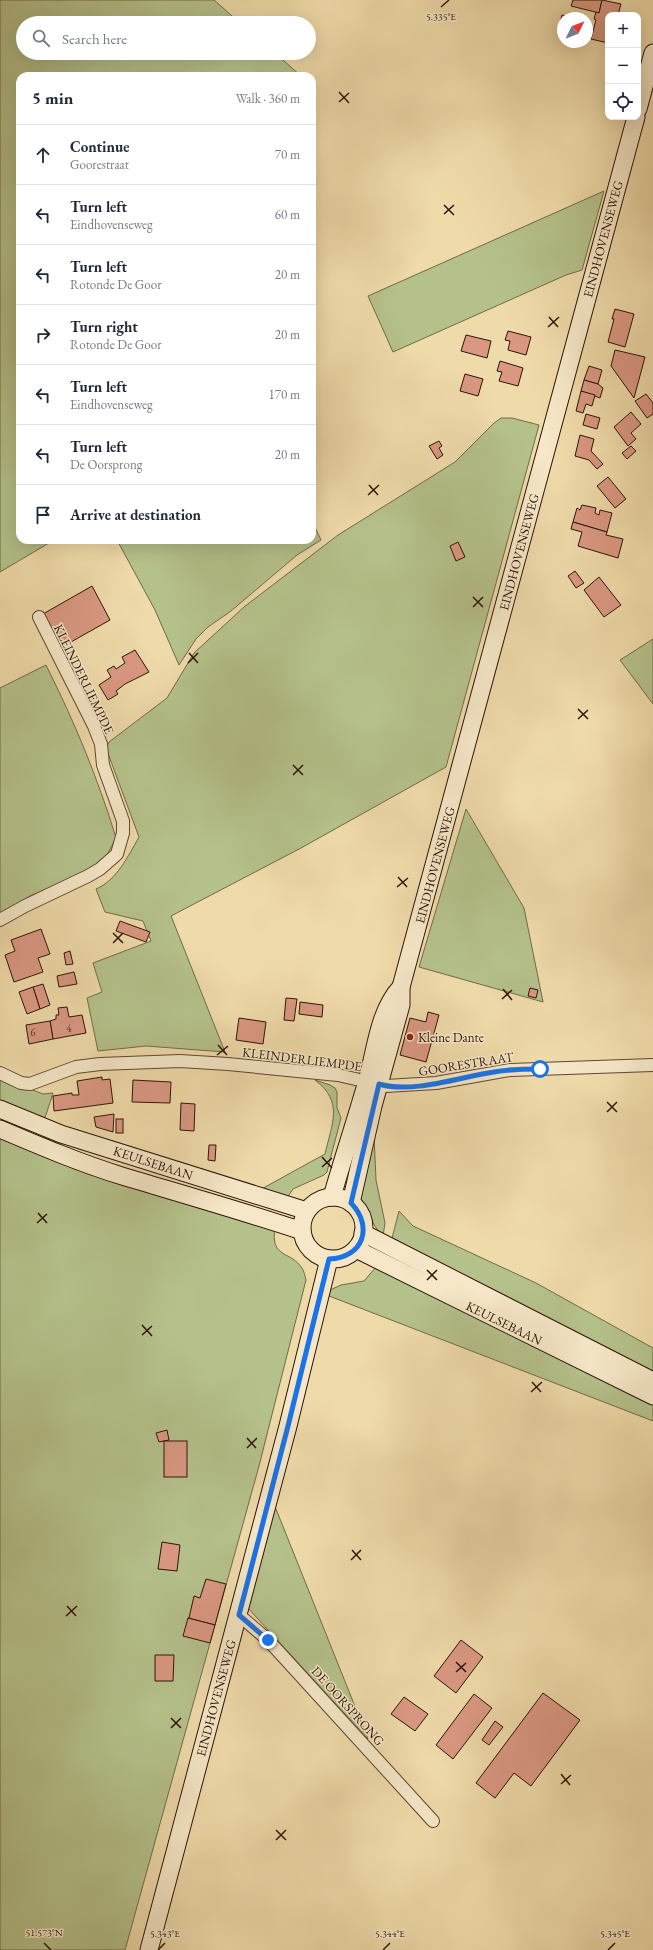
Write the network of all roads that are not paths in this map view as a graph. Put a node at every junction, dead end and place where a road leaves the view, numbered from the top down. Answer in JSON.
{"nodes":[{"id":1,"x":653,"y":53,"type":"edge"},
{"id":2,"x":641,"y":98,"type":"edge"},
{"id":3,"x":635,"y":120,"type":"edge"},
{"id":4,"x":39,"y":617,"type":"dead end"},
{"id":5,"x":0,"y":920,"type":"edge"},
{"id":6,"x":653,"y":1065,"type":"edge"},
{"id":7,"x":0,"y":1073,"type":"edge"},
{"id":8,"x":373,"y":1083,"type":"junction"},
{"id":9,"x":0,"y":1108,"type":"edge"},
{"id":10,"x":0,"y":1129,"type":"edge"},
{"id":11,"x":332,"y":1197,"type":"junction"},
{"id":12,"x":351,"y":1203,"type":"junction"},
{"id":13,"x":307,"y":1211,"type":"junction"},
{"id":14,"x":302,"y":1230,"type":"junction"},
{"id":15,"x":363,"y":1233,"type":"junction"},
{"id":16,"x":356,"y":1249,"type":"junction"},
{"id":17,"x":329,"y":1259,"type":"junction"},
{"id":18,"x":653,"y":1381,"type":"edge"},
{"id":19,"x":653,"y":1396,"type":"edge"},
{"id":20,"x":239,"y":1615,"type":"junction"},
{"id":21,"x":434,"y":1820,"type":"dead end"},
{"id":22,"x":149,"y":1950,"type":"edge"}],
"edges":[{"from":1,"to":2,"type":"main road"},
{"from":3,"to":8,"type":"main road","name":"EINDHOVENSEWEG"},
{"from":4,"to":5,"type":"street","name":"KLEINDERLIEMPDE"},
{"from":6,"to":8,"type":"street","name":"GOORESTRAAT"},
{"from":7,"to":8,"type":"street","name":"KLEINDERLIEMPDE"},
{"from":8,"to":11,"type":"main road","name":"EINDHOVENSEWEG"},
{"from":8,"to":12,"type":"main road","name":"EINDHOVENSEWEG"},
{"from":9,"to":13,"type":"main road","name":"KEULSEBAAN"},
{"from":10,"to":14,"type":"main road","name":"KEULSEBAAN"},
{"from":11,"to":12,"type":"main road"},
{"from":11,"to":13,"type":"main road"},
{"from":12,"to":15,"type":"main road"},
{"from":13,"to":14,"type":"main road"},
{"from":14,"to":17,"type":"main road"},
{"from":15,"to":16,"type":"main road"},
{"from":15,"to":18,"type":"main road","name":"KEULSEBAAN"},
{"from":16,"to":17,"type":"main road"},
{"from":16,"to":19,"type":"main road","name":"KEULSEBAAN"},
{"from":17,"to":20,"type":"main road","name":"EINDHOVENSEWEG"},
{"from":20,"to":21,"type":"street","name":"DE OORSPRONG"},
{"from":20,"to":22,"type":"main road","name":"EINDHOVENSEWEG"}]}
